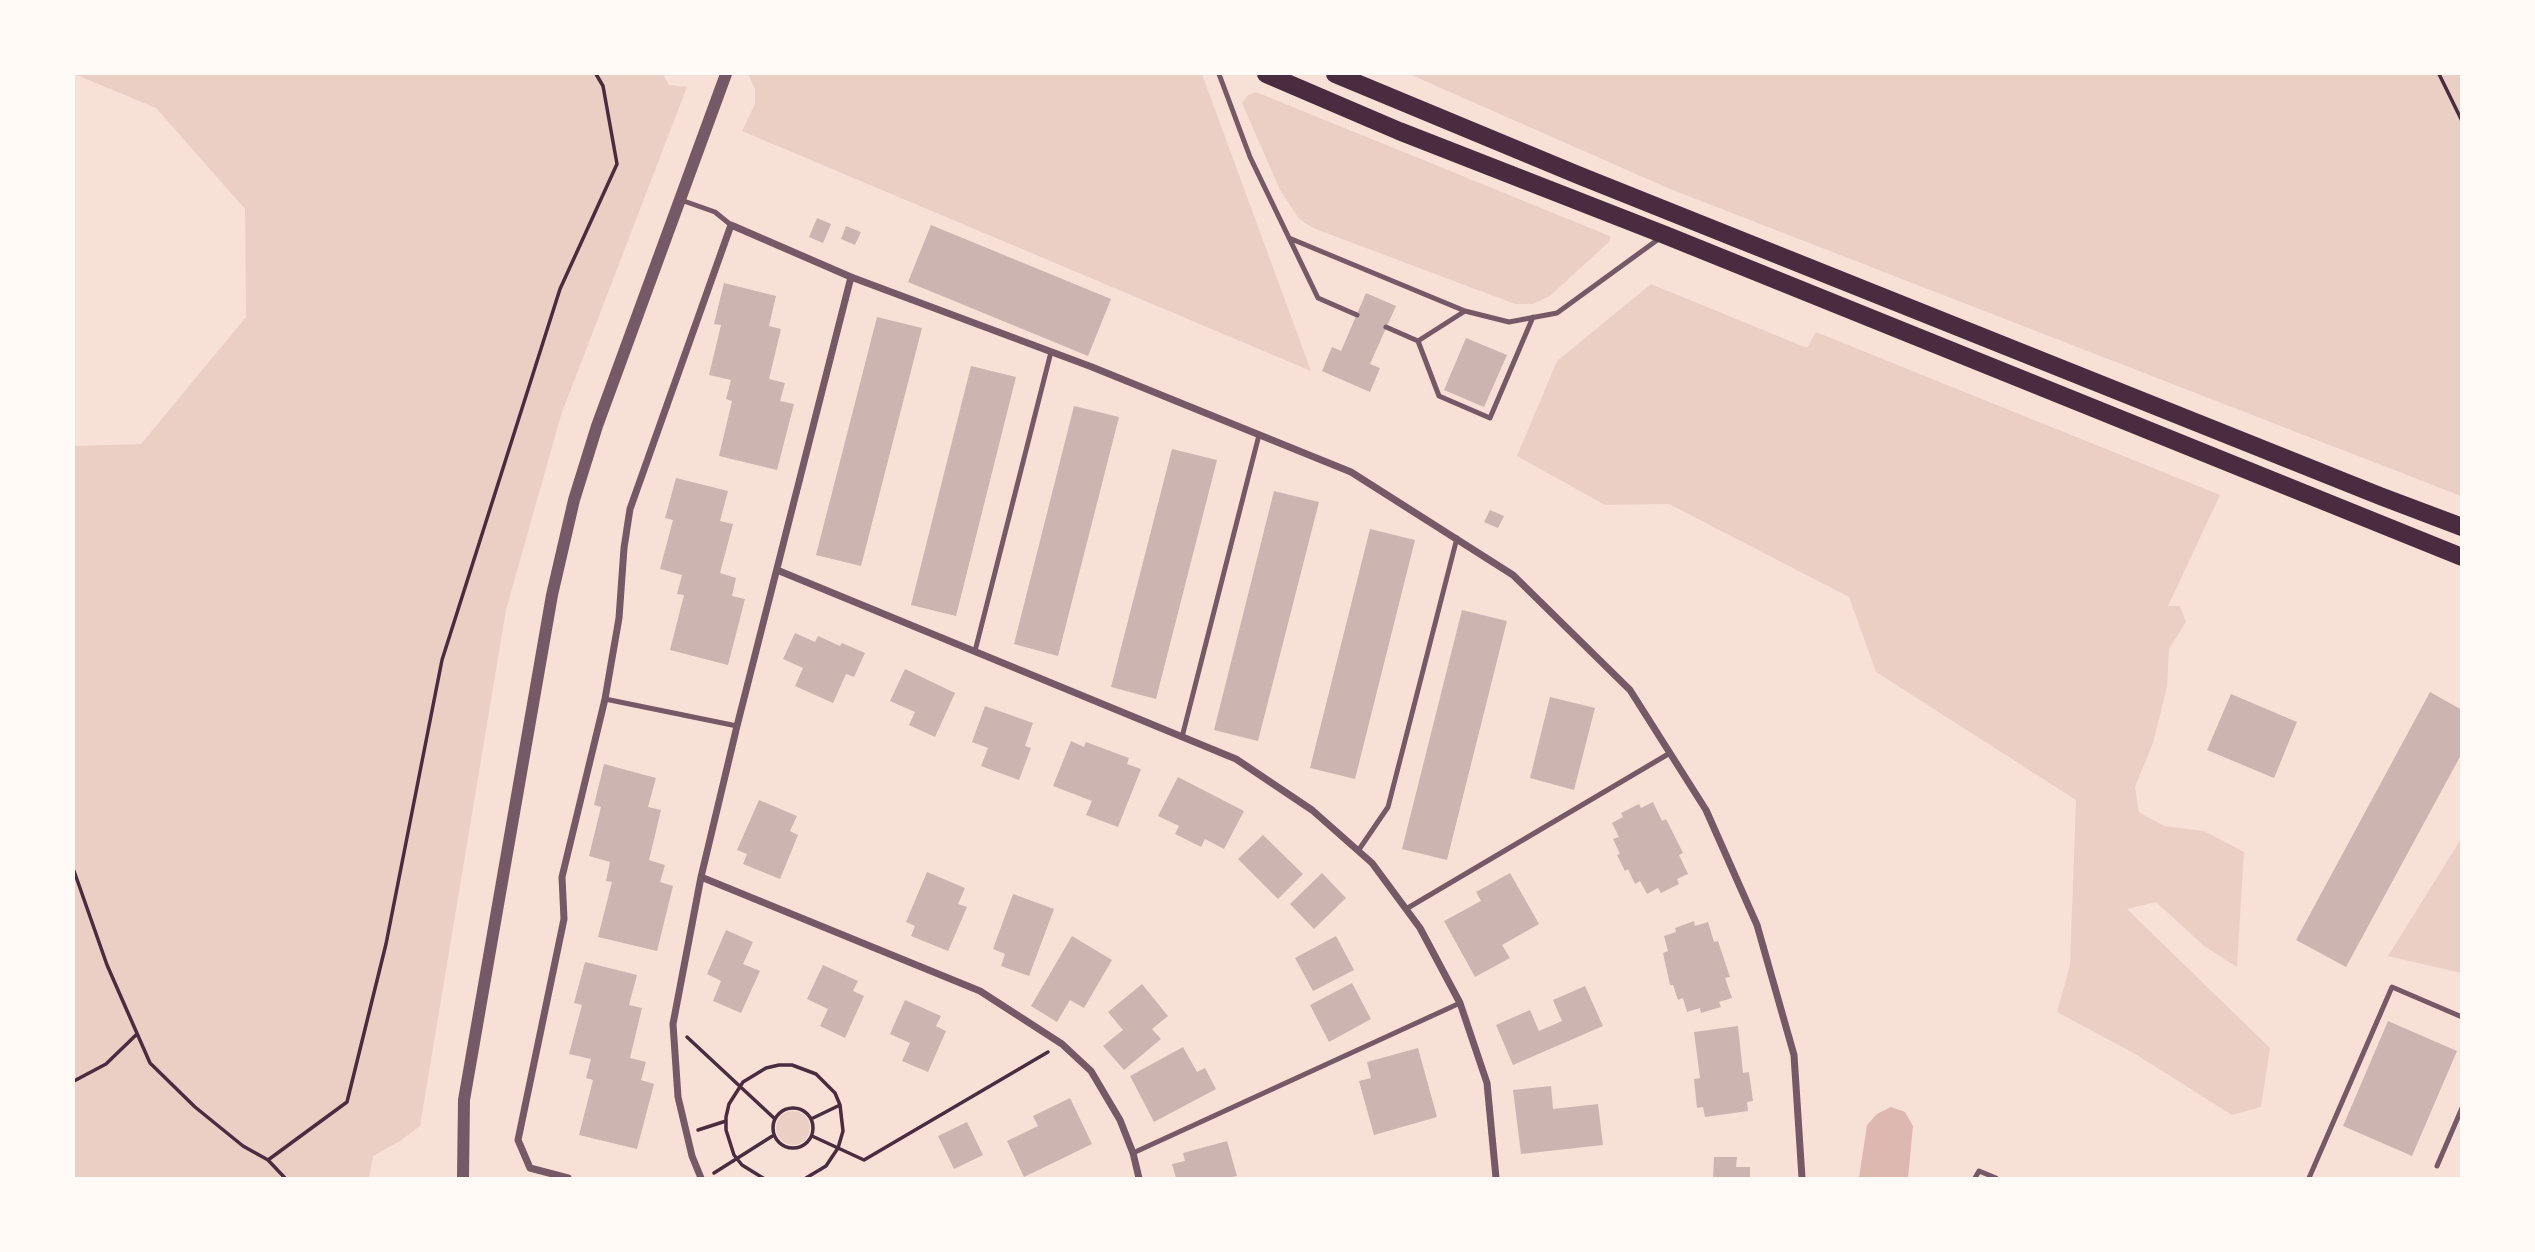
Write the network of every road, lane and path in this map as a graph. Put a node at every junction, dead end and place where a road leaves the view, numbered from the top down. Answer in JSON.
{"nodes":[{"id":1,"x":596,"y":74,"type":"edge"},
{"id":2,"x":726,"y":74,"type":"edge"},
{"id":3,"x":1219,"y":74,"type":"edge"},
{"id":4,"x":1266,"y":74,"type":"edge"},
{"id":5,"x":1335,"y":74,"type":"edge"},
{"id":6,"x":2439,"y":74,"type":"edge"},
{"id":7,"x":2462,"y":121,"type":"edge"},
{"id":8,"x":680,"y":200,"type":"junction"},
{"id":9,"x":731,"y":225,"type":"junction"},
{"id":10,"x":1665,"y":235,"type":"junction"},
{"id":11,"x":1289,"y":238,"type":"junction"},
{"id":12,"x":852,"y":277,"type":"junction"},
{"id":13,"x":1465,"y":311,"type":"junction"},
{"id":14,"x":1357,"y":315,"type":"dead end"},
{"id":15,"x":1534,"y":317,"type":"junction"},
{"id":16,"x":1386,"y":327,"type":"dead end"},
{"id":17,"x":1418,"y":341,"type":"junction"},
{"id":18,"x":1051,"y":352,"type":"junction"},
{"id":19,"x":1259,"y":435,"type":"junction"},
{"id":20,"x":2462,"y":527,"type":"edge"},
{"id":21,"x":1457,"y":538,"type":"junction"},
{"id":22,"x":2462,"y":557,"type":"edge"},
{"id":23,"x":777,"y":570,"type":"junction"},
{"id":24,"x":975,"y":651,"type":"junction"},
{"id":25,"x":605,"y":699,"type":"junction"},
{"id":26,"x":737,"y":726,"type":"junction"},
{"id":27,"x":1182,"y":737,"type":"junction"},
{"id":28,"x":1670,"y":753,"type":"junction"},
{"id":29,"x":1358,"y":851,"type":"junction"},
{"id":30,"x":74,"y":871,"type":"edge"},
{"id":31,"x":701,"y":877,"type":"junction"},
{"id":32,"x":1406,"y":909,"type":"junction"},
{"id":33,"x":1460,"y":1003,"type":"junction"},
{"id":34,"x":2462,"y":1017,"type":"edge"},
{"id":35,"x":673,"y":1024,"type":"junction"},
{"id":36,"x":137,"y":1034,"type":"junction"},
{"id":37,"x":1062,"y":1044,"type":"junction"},
{"id":38,"x":74,"y":1082,"type":"edge"},
{"id":39,"x":740,"y":1086,"type":"junction"},
{"id":40,"x":840,"y":1105,"type":"junction"},
{"id":41,"x":2462,"y":1108,"type":"edge"},
{"id":42,"x":775,"y":1119,"type":"junction"},
{"id":43,"x":811,"y":1119,"type":"junction"},
{"id":44,"x":726,"y":1121,"type":"junction"},
{"id":45,"x":687,"y":1134,"type":"junction"},
{"id":46,"x":774,"y":1135,"type":"junction"},
{"id":47,"x":811,"y":1136,"type":"junction"},
{"id":48,"x":838,"y":1148,"type":"junction"},
{"id":49,"x":1133,"y":1153,"type":"junction"},
{"id":50,"x":737,"y":1158,"type":"junction"},
{"id":51,"x":268,"y":1160,"type":"junction"},
{"id":52,"x":2437,"y":1166,"type":"dead end"},
{"id":53,"x":285,"y":1178,"type":"edge"},
{"id":54,"x":463,"y":1178,"type":"edge"},
{"id":55,"x":568,"y":1178,"type":"edge"},
{"id":56,"x":703,"y":1178,"type":"edge"},
{"id":57,"x":760,"y":1178,"type":"edge"},
{"id":58,"x":806,"y":1178,"type":"edge"},
{"id":59,"x":1139,"y":1178,"type":"edge"},
{"id":60,"x":1496,"y":1178,"type":"edge"},
{"id":61,"x":1801,"y":1178,"type":"edge"},
{"id":62,"x":1975,"y":1178,"type":"edge"},
{"id":63,"x":1996,"y":1178,"type":"edge"},
{"id":64,"x":2309,"y":1178,"type":"edge"}],
"edges":[{"from":1,"to":51,"type":"path"},
{"from":2,"to":8,"type":"street"},
{"from":3,"to":11,"type":"lane"},
{"from":4,"to":10,"type":"main road"},
{"from":5,"to":20,"type":"main road"},
{"from":6,"to":7,"type":"path"},
{"from":8,"to":9,"type":"lane"},
{"from":8,"to":54,"type":"street"},
{"from":9,"to":12,"type":"street"},
{"from":9,"to":25,"type":"street"},
{"from":10,"to":15,"type":"lane"},
{"from":10,"to":22,"type":"main road"},
{"from":11,"to":13,"type":"lane"},
{"from":11,"to":14,"type":"lane"},
{"from":12,"to":18,"type":"street"},
{"from":12,"to":23,"type":"street"},
{"from":13,"to":15,"type":"lane"},
{"from":13,"to":17,"type":"lane"},
{"from":15,"to":17,"type":"lane"},
{"from":16,"to":17,"type":"lane"},
{"from":18,"to":19,"type":"street"},
{"from":18,"to":24,"type":"lane"},
{"from":19,"to":21,"type":"street"},
{"from":19,"to":27,"type":"lane"},
{"from":21,"to":28,"type":"street"},
{"from":21,"to":29,"type":"lane"},
{"from":23,"to":24,"type":"street"},
{"from":23,"to":26,"type":"street"},
{"from":24,"to":27,"type":"street"},
{"from":25,"to":26,"type":"lane"},
{"from":25,"to":55,"type":"street"},
{"from":26,"to":31,"type":"street"},
{"from":27,"to":29,"type":"street"},
{"from":28,"to":32,"type":"lane"},
{"from":28,"to":61,"type":"street"},
{"from":29,"to":32,"type":"street"},
{"from":30,"to":36,"type":"path"},
{"from":31,"to":35,"type":"street"},
{"from":31,"to":37,"type":"street"},
{"from":32,"to":33,"type":"street"},
{"from":33,"to":49,"type":"lane"},
{"from":33,"to":60,"type":"street"},
{"from":34,"to":64,"type":"lane"},
{"from":35,"to":39,"type":"path"},
{"from":35,"to":45,"type":"street"},
{"from":36,"to":38,"type":"path"},
{"from":36,"to":51,"type":"path"},
{"from":37,"to":48,"type":"path"},
{"from":37,"to":49,"type":"street"},
{"from":39,"to":40,"type":"path"},
{"from":39,"to":42,"type":"path"},
{"from":39,"to":44,"type":"path"},
{"from":40,"to":43,"type":"path"},
{"from":40,"to":48,"type":"path"},
{"from":41,"to":52,"type":"lane"},
{"from":42,"to":43,"type":"path"},
{"from":42,"to":46,"type":"path"},
{"from":43,"to":47,"type":"path"},
{"from":44,"to":45,"type":"path"},
{"from":44,"to":50,"type":"path"},
{"from":45,"to":56,"type":"street"},
{"from":46,"to":47,"type":"path"},
{"from":46,"to":50,"type":"path"},
{"from":47,"to":48,"type":"path"},
{"from":48,"to":58,"type":"path"},
{"from":49,"to":59,"type":"street"},
{"from":50,"to":56,"type":"path"},
{"from":50,"to":57,"type":"path"},
{"from":51,"to":53,"type":"path"},
{"from":62,"to":63,"type":"lane"}]}
